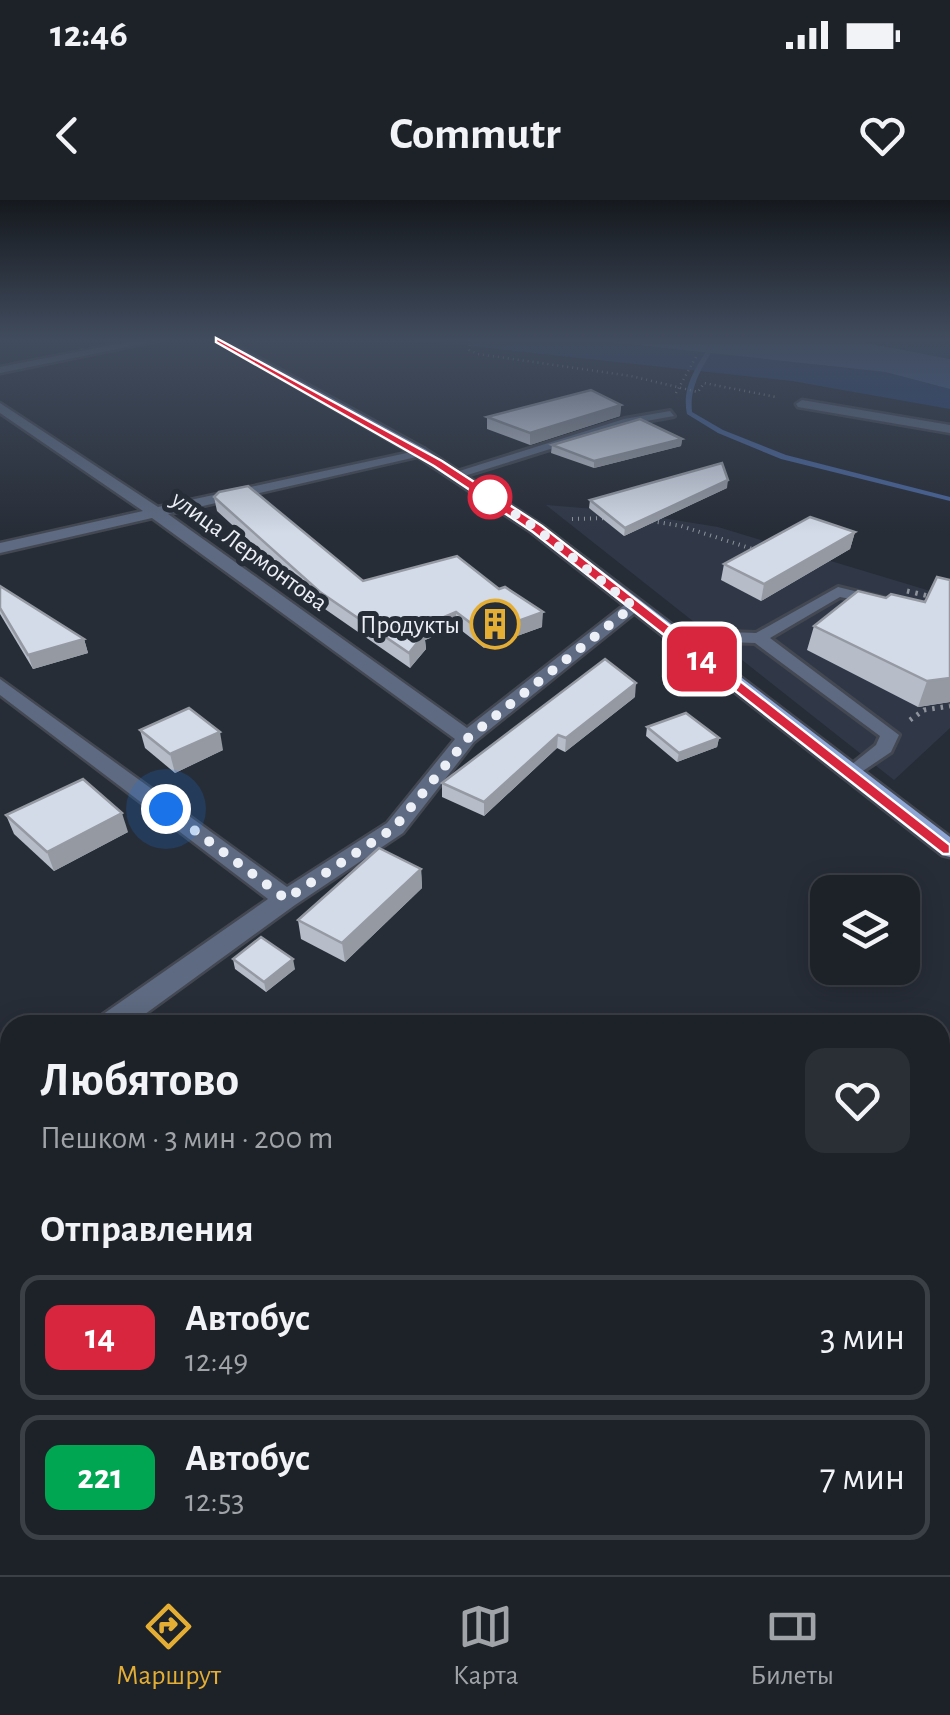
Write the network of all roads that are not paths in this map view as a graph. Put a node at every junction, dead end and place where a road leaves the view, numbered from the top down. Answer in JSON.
{"nodes":[{"id":1,"x":334,"y":404,"type":"edge"},
{"id":2,"x":803,"y":404,"type":"edge"},
{"id":3,"x":0,"y":407,"type":"edge"},
{"id":4,"x":670,"y":414,"type":"road end"},
{"id":5,"x":950,"y":429,"type":"edge"},
{"id":6,"x":420,"y":452,"type":"junction"},
{"id":7,"x":456,"y":474,"type":"junction"},
{"id":8,"x":153,"y":511,"type":"junction"},
{"id":9,"x":0,"y":548,"type":"edge"},
{"id":10,"x":894,"y":595,"type":"edge"},
{"id":11,"x":633,"y":606,"type":"junction"},
{"id":12,"x":671,"y":636,"type":"junction"},
{"id":13,"x":759,"y":638,"type":"junction"},
{"id":14,"x":0,"y":686,"type":"edge"},
{"id":15,"x":468,"y":738,"type":"junction"},
{"id":16,"x":851,"y":773,"type":"junction"},
{"id":17,"x":950,"y":849,"type":"edge"},
{"id":18,"x":286,"y":899,"type":"junction"},
{"id":19,"x":123,"y":1015,"type":"edge"}],
"edges":[{"from":1,"to":6,"type":"main road"},
{"from":2,"to":5,"type":"street"},
{"from":3,"to":8,"type":"street","name":"улица Лермонтова"},
{"from":4,"to":7,"type":"lane"},
{"from":6,"to":7,"type":"main road"},
{"from":6,"to":8,"type":"street"},
{"from":7,"to":11,"type":"main road"},
{"from":8,"to":9,"type":"street"},
{"from":8,"to":15,"type":"street","name":"улица Лермонтова"},
{"from":10,"to":13,"type":"lane"},
{"from":11,"to":12,"type":"main road"},
{"from":11,"to":15,"type":"street"},
{"from":12,"to":13,"type":"lane"},
{"from":12,"to":16,"type":"main road"},
{"from":13,"to":16,"type":"lane"},
{"from":14,"to":18,"type":"street"},
{"from":15,"to":18,"type":"street"},
{"from":16,"to":17,"type":"main road"},
{"from":18,"to":19,"type":"street"}]}
